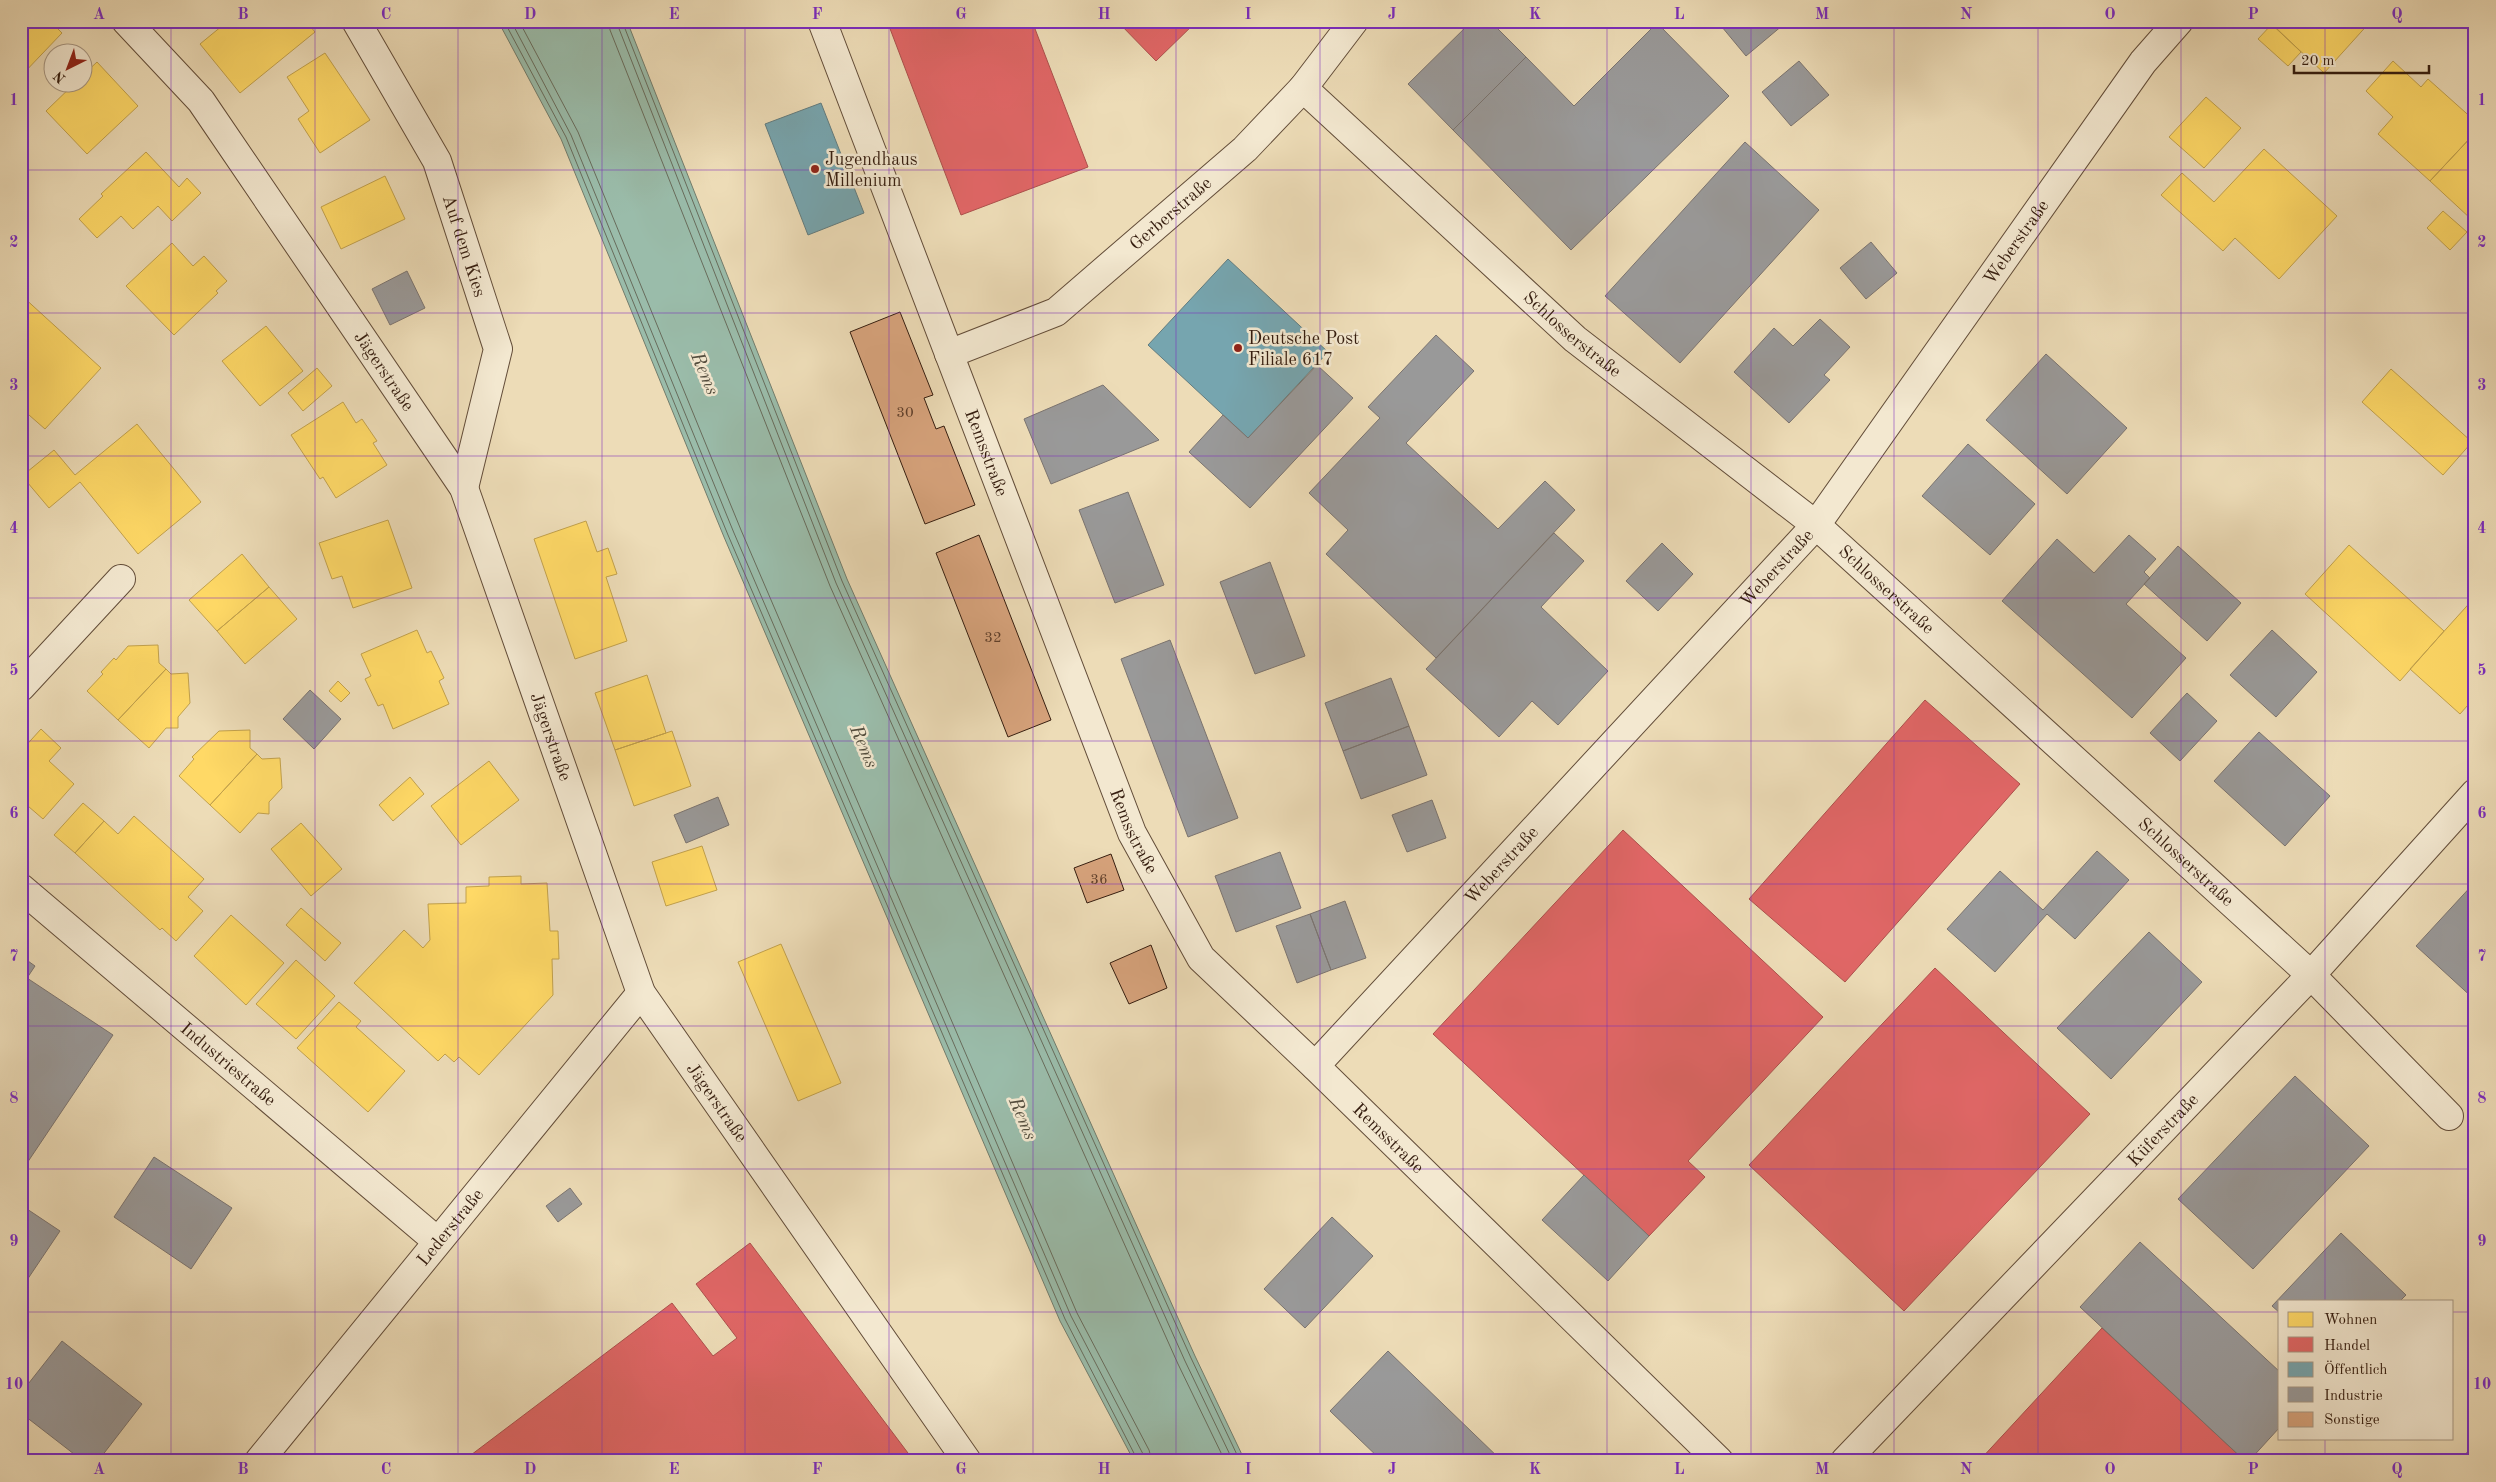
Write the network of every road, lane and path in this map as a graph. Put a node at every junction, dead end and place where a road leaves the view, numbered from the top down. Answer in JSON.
{"nodes":[{"id":1,"x":126,"y":21,"type":"edge"},
{"id":2,"x":356,"y":21,"type":"edge"},
{"id":3,"x":822,"y":21,"type":"edge"},
{"id":4,"x":1354,"y":21,"type":"edge"},
{"id":5,"x":2179,"y":21,"type":"edge"},
{"id":6,"x":1303,"y":88,"type":"junction"},
{"id":7,"x":949,"y":354,"type":"junction"},
{"id":8,"x":464,"y":488,"type":"junction"},
{"id":9,"x":1816,"y":525,"type":"junction"},
{"id":10,"x":121,"y":579,"type":"dead end"},
{"id":11,"x":21,"y":688,"type":"edge"},
{"id":12,"x":2475,"y":793,"type":"edge"},
{"id":13,"x":21,"y":888,"type":"edge"},
{"id":14,"x":2311,"y":975,"type":"junction"},
{"id":15,"x":640,"y":993,"type":"junction"},
{"id":16,"x":1316,"y":1066,"type":"junction"},
{"id":17,"x":2450,"y":1116,"type":"dead end"},
{"id":18,"x":437,"y":1241,"type":"junction"},
{"id":19,"x":260,"y":1461,"type":"edge"},
{"id":20,"x":967,"y":1461,"type":"edge"},
{"id":21,"x":1719,"y":1461,"type":"edge"},
{"id":22,"x":1845,"y":1461,"type":"edge"}],
"edges":[{"from":1,"to":8,"type":"street","name":"Jägerstraße"},
{"from":2,"to":8,"type":"street","name":"Auf dem Kies"},
{"from":3,"to":7,"type":"street","name":"Remsstraße"},
{"from":4,"to":6,"type":"street","name":"Gerberstraße"},
{"from":5,"to":9,"type":"street","name":"Weberstraße"},
{"from":6,"to":7,"type":"street","name":"Gerberstraße"},
{"from":6,"to":9,"type":"street","name":"Schlosserstraße"},
{"from":7,"to":16,"type":"street","name":"Remsstraße"},
{"from":8,"to":15,"type":"street","name":"Jägerstraße"},
{"from":9,"to":14,"type":"street","name":"Schlosserstraße"},
{"from":9,"to":16,"type":"street","name":"Weberstraße"},
{"from":10,"to":11,"type":"street"},
{"from":12,"to":14,"type":"street","name":"Küferstraße"},
{"from":13,"to":18,"type":"street","name":"Industriestraße"},
{"from":14,"to":17,"type":"street","name":"Schlosserstraße"},
{"from":14,"to":22,"type":"street","name":"Küferstraße"},
{"from":15,"to":18,"type":"street","name":"Lederstraße"},
{"from":15,"to":20,"type":"street","name":"Jägerstraße"},
{"from":16,"to":21,"type":"street","name":"Remsstraße"},
{"from":18,"to":19,"type":"street","name":"Lederstraße"}]}
